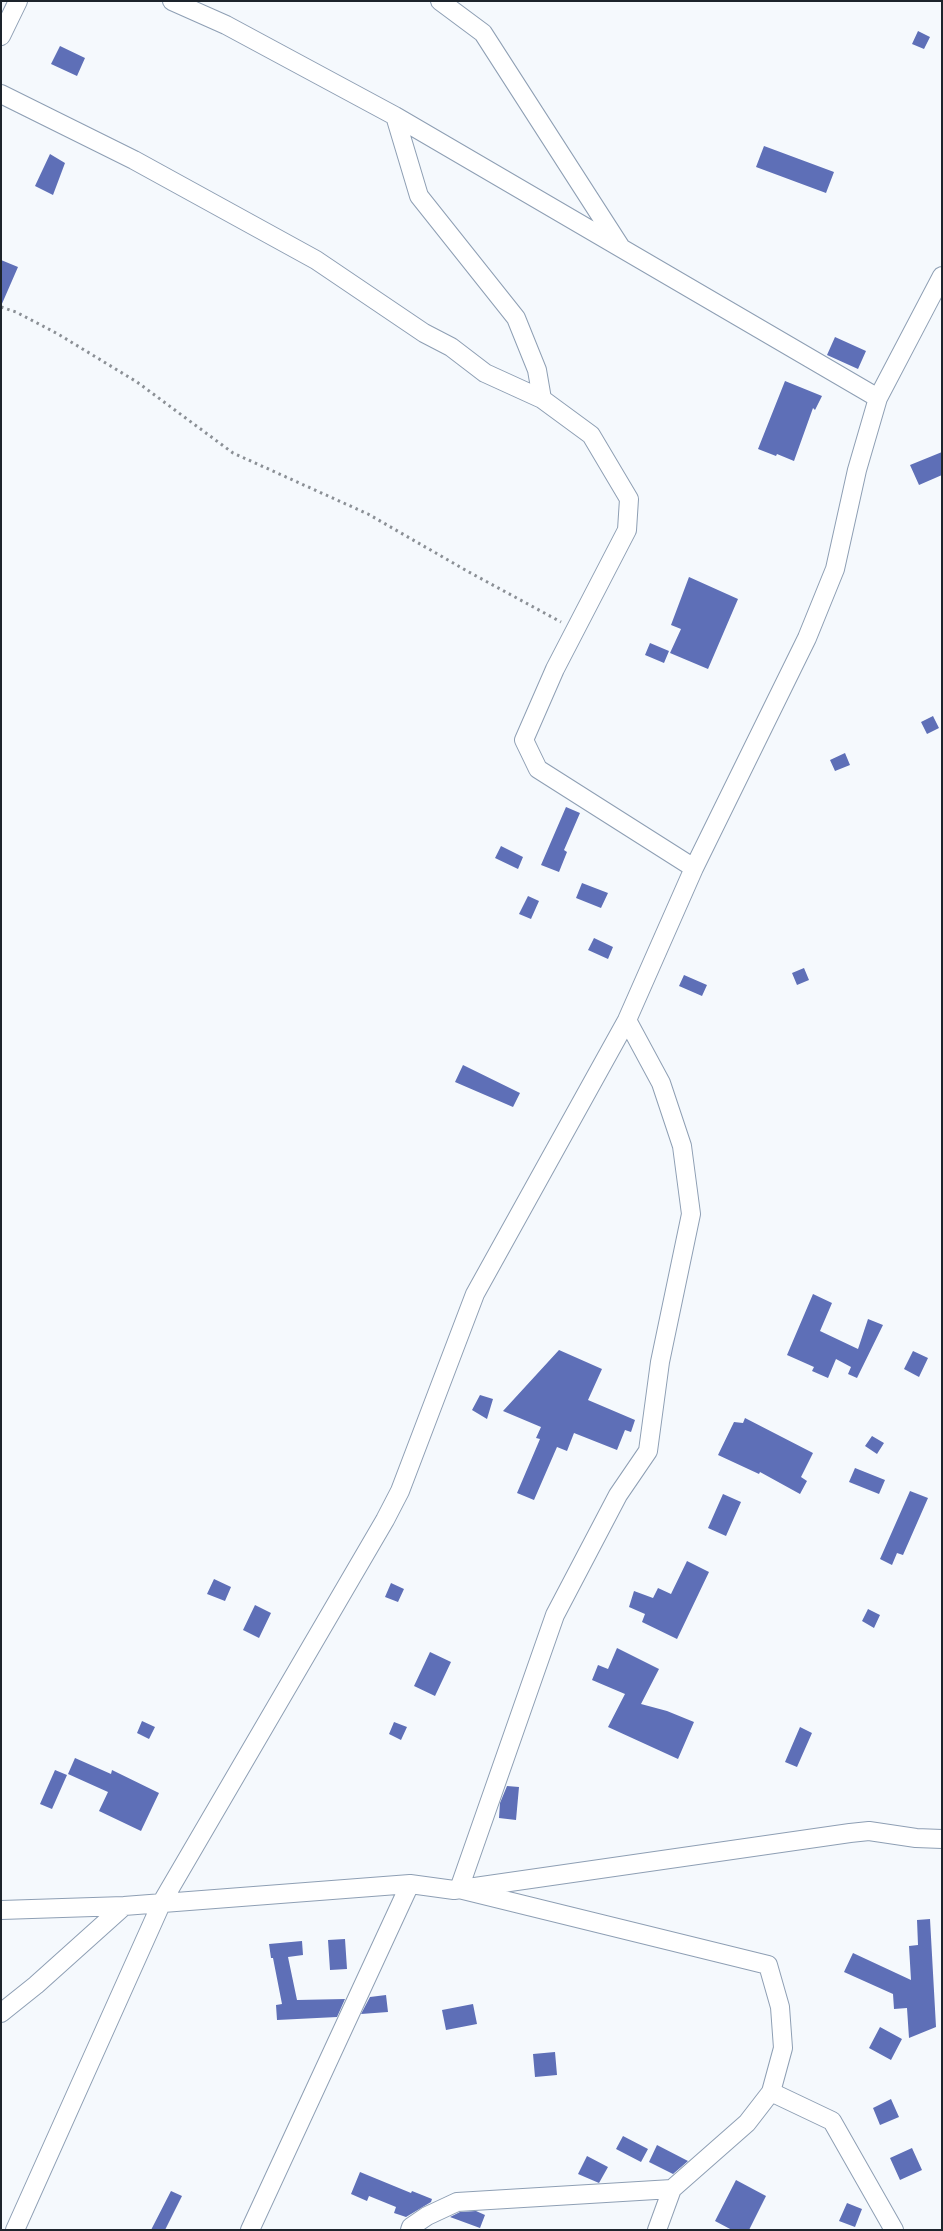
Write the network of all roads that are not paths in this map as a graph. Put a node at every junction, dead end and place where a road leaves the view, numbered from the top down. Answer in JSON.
{"nodes":[{"id":1,"x":18,"y":1,"type":"edge"},
{"id":2,"x":172,"y":1,"type":"edge"},
{"id":3,"x":440,"y":1,"type":"edge"},
{"id":4,"x":1,"y":36,"type":"edge"},
{"id":5,"x":1,"y":94,"type":"edge"},
{"id":6,"x":396,"y":116,"type":"junction"},
{"id":7,"x":621,"y":248,"type":"junction"},
{"id":8,"x":942,"y":276,"type":"edge"},
{"id":9,"x":934,"y":302,"type":"edge"},
{"id":10,"x":542,"y":398,"type":"junction"},
{"id":11,"x":878,"y":398,"type":"junction"},
{"id":12,"x":694,"y":868,"type":"junction"},
{"id":13,"x":627,"y":1020,"type":"junction"},
{"id":14,"x":942,"y":1839,"type":"edge"},
{"id":15,"x":410,"y":1884,"type":"junction"},
{"id":16,"x":459,"y":1889,"type":"junction"},
{"id":17,"x":162,"y":1902,"type":"junction"},
{"id":18,"x":124,"y":1906,"type":"junction"},
{"id":19,"x":1,"y":1910,"type":"edge"},
{"id":20,"x":1,"y":2013,"type":"edge"},
{"id":21,"x":771,"y":2092,"type":"junction"},
{"id":22,"x":672,"y":2189,"type":"junction"},
{"id":23,"x":15,"y":2230,"type":"edge"},
{"id":24,"x":250,"y":2230,"type":"edge"},
{"id":25,"x":410,"y":2230,"type":"edge"},
{"id":26,"x":656,"y":2230,"type":"edge"},
{"id":27,"x":894,"y":2230,"type":"edge"}],
"edges":[{"from":1,"to":4,"type":"street"},
{"from":2,"to":6,"type":"street"},
{"from":3,"to":7,"type":"street"},
{"from":5,"to":10,"type":"street"},
{"from":6,"to":7,"type":"street"},
{"from":6,"to":10,"type":"street"},
{"from":7,"to":11,"type":"street"},
{"from":8,"to":9,"type":"street"},
{"from":9,"to":11,"type":"street"},
{"from":10,"to":12,"type":"street"},
{"from":11,"to":12,"type":"street"},
{"from":12,"to":13,"type":"street"},
{"from":13,"to":16,"type":"street"},
{"from":13,"to":17,"type":"street"},
{"from":14,"to":16,"type":"street"},
{"from":15,"to":16,"type":"street"},
{"from":15,"to":17,"type":"street"},
{"from":15,"to":24,"type":"street"},
{"from":16,"to":21,"type":"street"},
{"from":17,"to":18,"type":"street"},
{"from":17,"to":23,"type":"street"},
{"from":18,"to":19,"type":"street"},
{"from":18,"to":20,"type":"street"},
{"from":21,"to":22,"type":"street"},
{"from":21,"to":27,"type":"street"},
{"from":22,"to":25,"type":"street"},
{"from":22,"to":26,"type":"street"}]}
